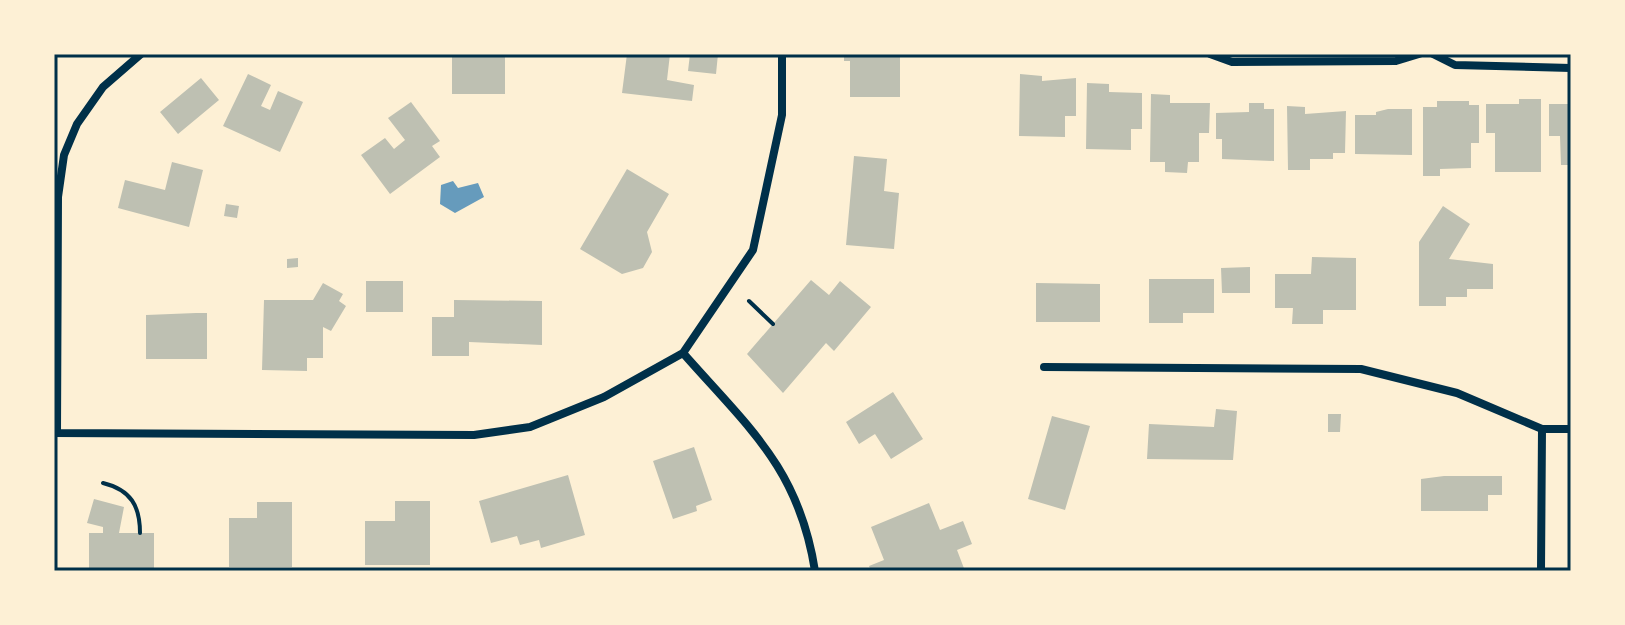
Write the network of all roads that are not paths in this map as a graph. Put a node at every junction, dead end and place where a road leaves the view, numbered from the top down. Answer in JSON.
{"nodes":[{"id":1,"x":141,"y":54,"type":"edge"},
{"id":2,"x":782,"y":54,"type":"edge"},
{"id":3,"x":1210,"y":54,"type":"edge"},
{"id":4,"x":1419,"y":54,"type":"edge"},
{"id":5,"x":1433,"y":54,"type":"edge"},
{"id":6,"x":1571,"y":68,"type":"edge"},
{"id":7,"x":683,"y":353,"type":"junction"},
{"id":8,"x":1044,"y":367,"type":"dead end"},
{"id":9,"x":1542,"y":429,"type":"junction"},
{"id":10,"x":1571,"y":429,"type":"edge"},
{"id":11,"x":56,"y":433,"type":"edge"},
{"id":12,"x":815,"y":571,"type":"edge"},
{"id":13,"x":1541,"y":571,"type":"edge"}],
"edges":[{"from":1,"to":11,"type":"street"},
{"from":2,"to":7,"type":"street"},
{"from":3,"to":4,"type":"street"},
{"from":5,"to":6,"type":"street"},
{"from":7,"to":11,"type":"street"},
{"from":7,"to":12,"type":"street"},
{"from":8,"to":9,"type":"street"},
{"from":9,"to":10,"type":"street"},
{"from":9,"to":13,"type":"street"}]}
